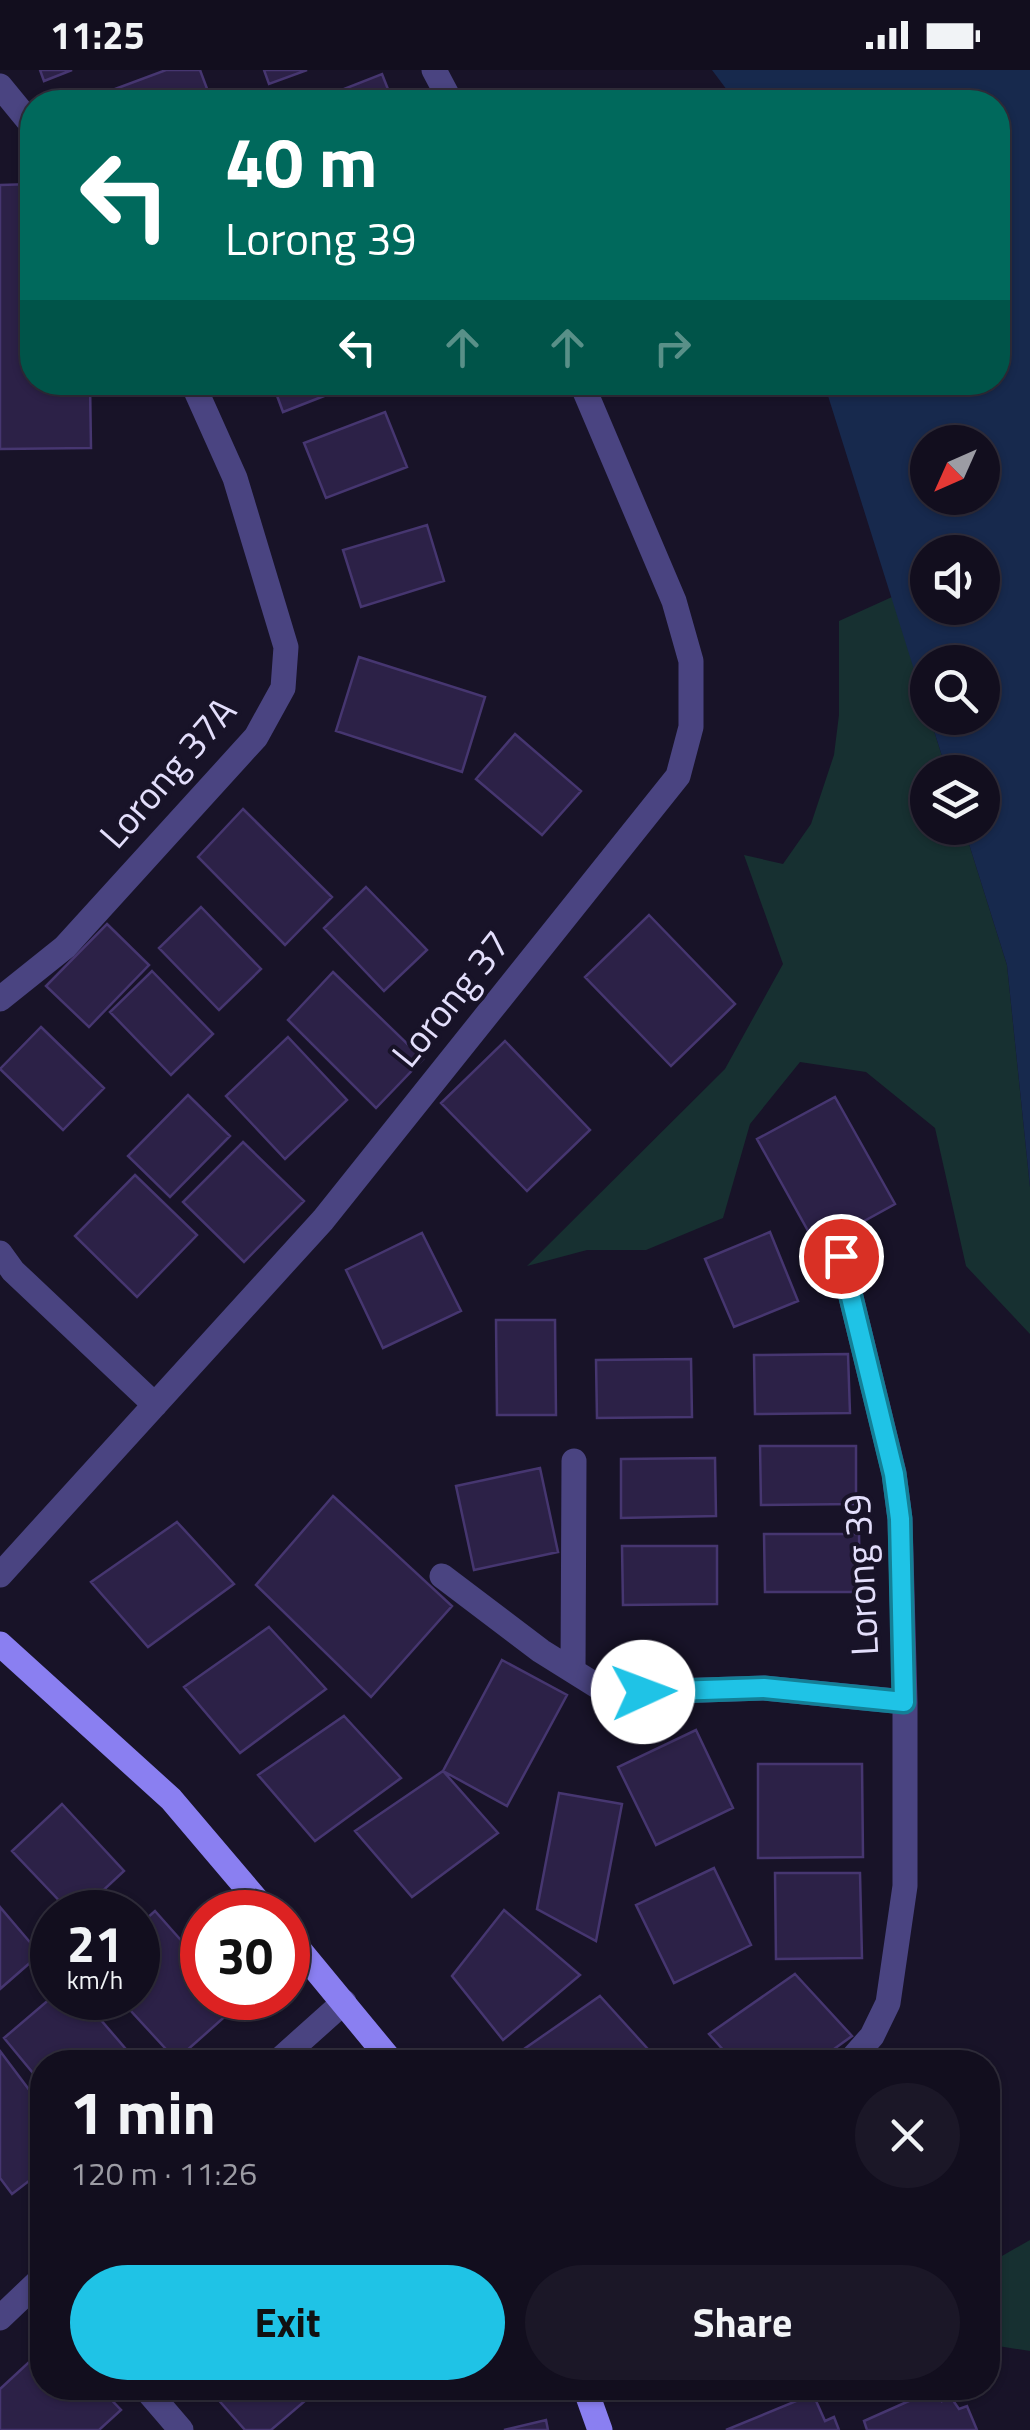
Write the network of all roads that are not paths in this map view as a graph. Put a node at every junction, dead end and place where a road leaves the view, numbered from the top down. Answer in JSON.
{"nodes":[{"id":1,"x":0,"y":86,"type":"edge"},
{"id":2,"x":20,"y":110,"type":"edge"},
{"id":3,"x":198,"y":395,"type":"edge"},
{"id":4,"x":587,"y":395,"type":"edge"},
{"id":5,"x":0,"y":999,"type":"edge"},
{"id":6,"x":0,"y":1254,"type":"edge"},
{"id":7,"x":841,"y":1256,"type":"dead end"},
{"id":8,"x":155,"y":1404,"type":"junction"},
{"id":9,"x":574,"y":1461,"type":"dead end"},
{"id":10,"x":0,"y":1574,"type":"edge"},
{"id":11,"x":442,"y":1576,"type":"dead end"},
{"id":12,"x":0,"y":1644,"type":"edge"},
{"id":13,"x":573,"y":1670,"type":"junction"},
{"id":14,"x":904,"y":1702,"type":"junction"},
{"id":15,"x":248,"y":1890,"type":"edge"},
{"id":16,"x":310,"y":1962,"type":"edge"},
{"id":17,"x":344,"y":2002,"type":"junction"},
{"id":18,"x":290,"y":2050,"type":"edge"},
{"id":19,"x":382,"y":2050,"type":"edge"},
{"id":20,"x":860,"y":2050,"type":"edge"},
{"id":21,"x":30,"y":2289,"type":"edge"},
{"id":22,"x":0,"y":2318,"type":"edge"},
{"id":23,"x":155,"y":2400,"type":"edge"},
{"id":24,"x":589,"y":2400,"type":"edge"},
{"id":25,"x":181,"y":2430,"type":"edge"},
{"id":26,"x":600,"y":2430,"type":"edge"}],
"edges":[{"from":1,"to":2,"type":"street"},
{"from":3,"to":5,"type":"street","name":"Lorong 37A"},
{"from":4,"to":8,"type":"street","name":"Lorong 37"},
{"from":6,"to":8,"type":"street"},
{"from":7,"to":14,"type":"street","name":"Lorong 39"},
{"from":8,"to":10,"type":"street","name":"Lorong 37"},
{"from":9,"to":13,"type":"street"},
{"from":11,"to":13,"type":"street"},
{"from":12,"to":15,"type":"street"},
{"from":13,"to":14,"type":"street"},
{"from":14,"to":20,"type":"street","name":"Lorong 39"},
{"from":16,"to":17,"type":"street"},
{"from":17,"to":18,"type":"street"},
{"from":17,"to":19,"type":"street"},
{"from":21,"to":22,"type":"street"},
{"from":23,"to":25,"type":"street"},
{"from":24,"to":26,"type":"street"}]}
